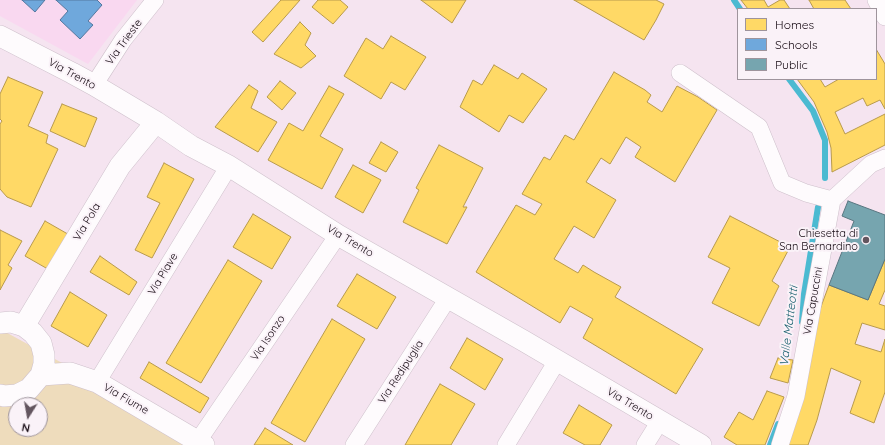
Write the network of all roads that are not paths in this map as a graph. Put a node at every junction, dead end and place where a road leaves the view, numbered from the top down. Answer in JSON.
{"nodes":[{"id":1,"x":155,"y":0,"type":"edge"},
{"id":2,"x":876,"y":0,"type":"edge"},
{"id":3,"x":885,"y":17,"type":"edge"},
{"id":4,"x":0,"y":36,"type":"edge"},
{"id":5,"x":680,"y":73,"type":"dead end"},
{"id":6,"x":94,"y":85,"type":"junction"},
{"id":7,"x":156,"y":122,"type":"junction"},
{"id":8,"x":885,"y":158,"type":"edge"},
{"id":9,"x":229,"y":166,"type":"junction"},
{"id":10,"x":832,"y":200,"type":"junction"},
{"id":11,"x":338,"y":235,"type":"junction"},
{"id":12,"x":448,"y":298,"type":"junction"},
{"id":13,"x":0,"y":323,"type":"edge"},
{"id":14,"x":24,"y":326,"type":"junction"},
{"id":15,"x":557,"y":361,"type":"junction"},
{"id":16,"x":41,"y":375,"type":"junction"},
{"id":17,"x":97,"y":382,"type":"junction"},
{"id":18,"x":0,"y":395,"type":"edge"},
{"id":19,"x":660,"y":422,"type":"junction"},
{"id":20,"x":201,"y":443,"type":"edge"},
{"id":21,"x":354,"y":445,"type":"edge"},
{"id":22,"x":506,"y":445,"type":"edge"},
{"id":23,"x":645,"y":445,"type":"edge"},
{"id":24,"x":701,"y":445,"type":"edge"},
{"id":25,"x":780,"y":445,"type":"edge"}],
"edges":[{"from":1,"to":6,"type":"street","name":"Via Trieste"},
{"from":2,"to":3,"type":"street"},
{"from":4,"to":6,"type":"street","name":"Via Trento"},
{"from":5,"to":10,"type":"street"},
{"from":6,"to":7,"type":"street","name":"Via Trento"},
{"from":7,"to":9,"type":"street","name":"Via Trento"},
{"from":7,"to":14,"type":"street","name":"Via Pola"},
{"from":8,"to":10,"type":"street"},
{"from":9,"to":11,"type":"street","name":"Via Trento"},
{"from":9,"to":17,"type":"street","name":"Via Piave"},
{"from":10,"to":25,"type":"street","name":"Via Capuccini"},
{"from":11,"to":12,"type":"street","name":"Via Trento"},
{"from":11,"to":20,"type":"street","name":"Via Isonzo"},
{"from":12,"to":15,"type":"street","name":"Via Trento"},
{"from":12,"to":21,"type":"street","name":"Via Redipuglia"},
{"from":13,"to":14,"type":"street"},
{"from":14,"to":16,"type":"street"},
{"from":15,"to":19,"type":"street","name":"Via Trento"},
{"from":15,"to":22,"type":"street"},
{"from":16,"to":17,"type":"street","name":"Via Fiume"},
{"from":16,"to":18,"type":"street"},
{"from":17,"to":20,"type":"street","name":"Via Fiume"},
{"from":19,"to":23,"type":"street"},
{"from":19,"to":24,"type":"street","name":"Via Trento"}]}
